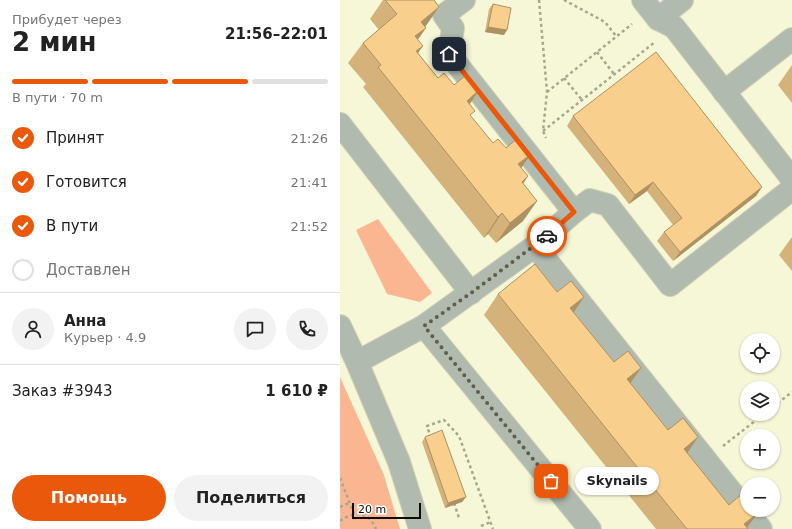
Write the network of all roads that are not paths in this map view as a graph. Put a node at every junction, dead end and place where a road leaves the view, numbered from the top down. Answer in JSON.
{"nodes":[{"id":1,"x":464,"y":0,"type":"edge"},
{"id":2,"x":682,"y":0,"type":"edge"},
{"id":3,"x":438,"y":8,"type":"edge"},
{"id":4,"x":656,"y":14,"type":"edge"},
{"id":5,"x":792,"y":39,"type":"edge"},
{"id":6,"x":724,"y":92,"type":"junction"},
{"id":7,"x":340,"y":124,"type":"edge"},
{"id":8,"x":792,"y":179,"type":"edge"},
{"id":9,"x":792,"y":189,"type":"edge"},
{"id":10,"x":574,"y":212,"type":"junction"},
{"id":11,"x":535,"y":246,"type":"junction"},
{"id":12,"x":471,"y":293,"type":"junction"},
{"id":13,"x":340,"y":326,"type":"edge"},
{"id":14,"x":424,"y":326,"type":"junction"},
{"id":15,"x":357,"y":362,"type":"junction"},
{"id":16,"x":420,"y":529,"type":"edge"},
{"id":17,"x":590,"y":529,"type":"edge"},
{"id":18,"x":761,"y":529,"type":"edge"}],
"edges":[{"from":1,"to":3,"type":"street"},
{"from":2,"to":4,"type":"street"},
{"from":3,"to":10,"type":"street"},
{"from":4,"to":6,"type":"street"},
{"from":5,"to":6,"type":"street"},
{"from":6,"to":8,"type":"street"},
{"from":7,"to":12,"type":"street"},
{"from":9,"to":10,"type":"street"},
{"from":10,"to":11,"type":"street"},
{"from":11,"to":12,"type":"street"},
{"from":11,"to":18,"type":"street"},
{"from":12,"to":14,"type":"street"},
{"from":13,"to":15,"type":"street"},
{"from":14,"to":15,"type":"street"},
{"from":14,"to":17,"type":"street"},
{"from":15,"to":16,"type":"street"}]}
